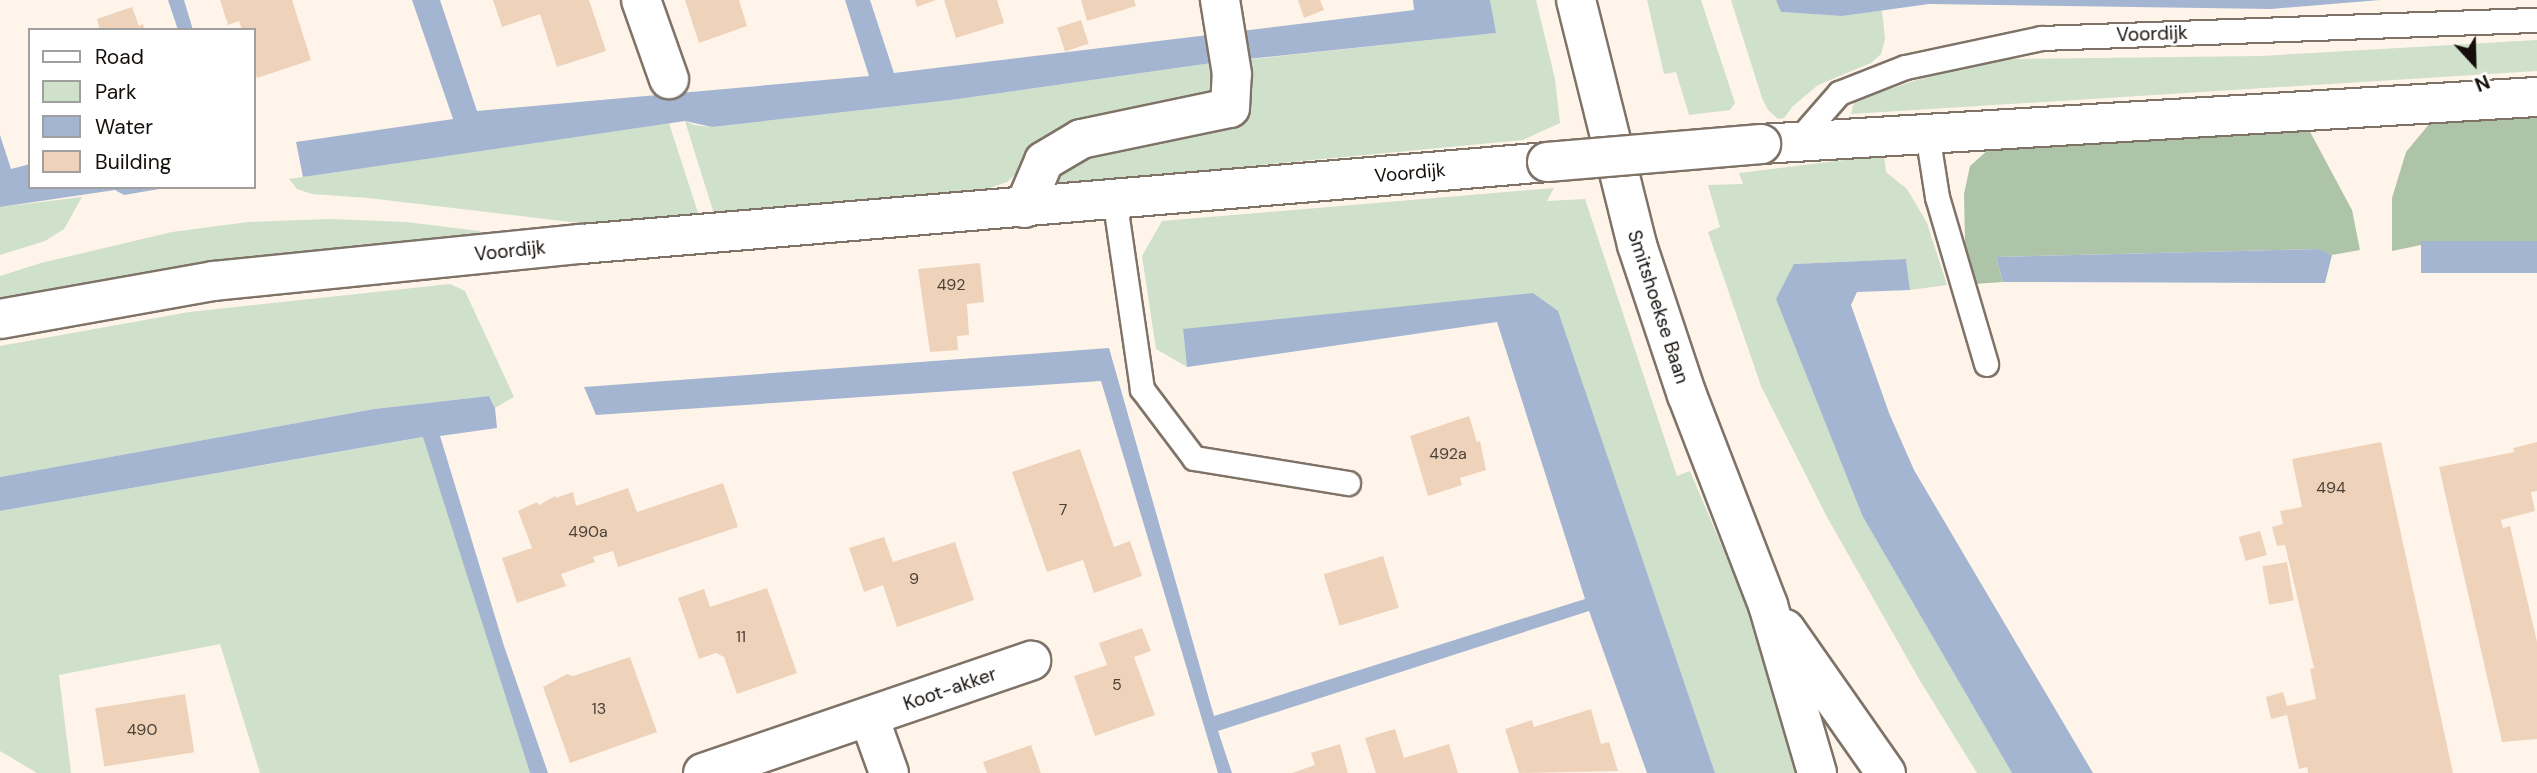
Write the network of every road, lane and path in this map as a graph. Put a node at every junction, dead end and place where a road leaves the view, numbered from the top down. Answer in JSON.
{"nodes":[{"id":1,"x":641,"y":0,"type":"edge"},
{"id":2,"x":1576,"y":0,"type":"edge"},
{"id":3,"x":1221,"y":3,"type":"edge"},
{"id":4,"x":2537,"y":20,"type":"edge"},
{"id":5,"x":669,"y":79,"type":"dead end"},
{"id":6,"x":2537,"y":97,"type":"edge"},
{"id":7,"x":1927,"y":133,"type":"junction"},
{"id":8,"x":1779,"y":143,"type":"junction"},
{"id":9,"x":1114,"y":197,"type":"junction"},
{"id":10,"x":1024,"y":208,"type":"junction"},
{"id":11,"x":0,"y":320,"type":"edge"},
{"id":12,"x":1986,"y":364,"type":"dead end"},
{"id":13,"x":1348,"y":482,"type":"dead end"},
{"id":14,"x":1768,"y":605,"type":"junction"},
{"id":15,"x":1031,"y":661,"type":"dead end"},
{"id":16,"x":869,"y":717,"type":"junction"},
{"id":17,"x":703,"y":773,"type":"edge"},
{"id":18,"x":889,"y":773,"type":"edge"},
{"id":19,"x":1817,"y":773,"type":"edge"},
{"id":20,"x":1886,"y":773,"type":"edge"}],
"edges":[{"from":1,"to":5,"type":"street"},
{"from":2,"to":14,"type":"street","name":"Smitshoekse Baan"},
{"from":3,"to":10,"type":"street"},
{"from":4,"to":8,"type":"lane","name":"Voordijk"},
{"from":6,"to":7,"type":"street","name":"Voordijk"},
{"from":7,"to":8,"type":"street","name":"Voordijk"},
{"from":7,"to":12,"type":"lane"},
{"from":8,"to":9,"type":"street","name":"Voordijk","bridge":true},
{"from":9,"to":10,"type":"street","name":"Voordijk"},
{"from":9,"to":13,"type":"lane"},
{"from":10,"to":11,"type":"street","name":"Voordijk"},
{"from":14,"to":19,"type":"street","name":"Smitshoekse Baan"},
{"from":14,"to":20,"type":"street","name":"Smitshoekse Baan"},
{"from":15,"to":16,"type":"street","name":"Koot-akker"},
{"from":16,"to":17,"type":"street","name":"Koot-akker"},
{"from":16,"to":18,"type":"street"}]}
